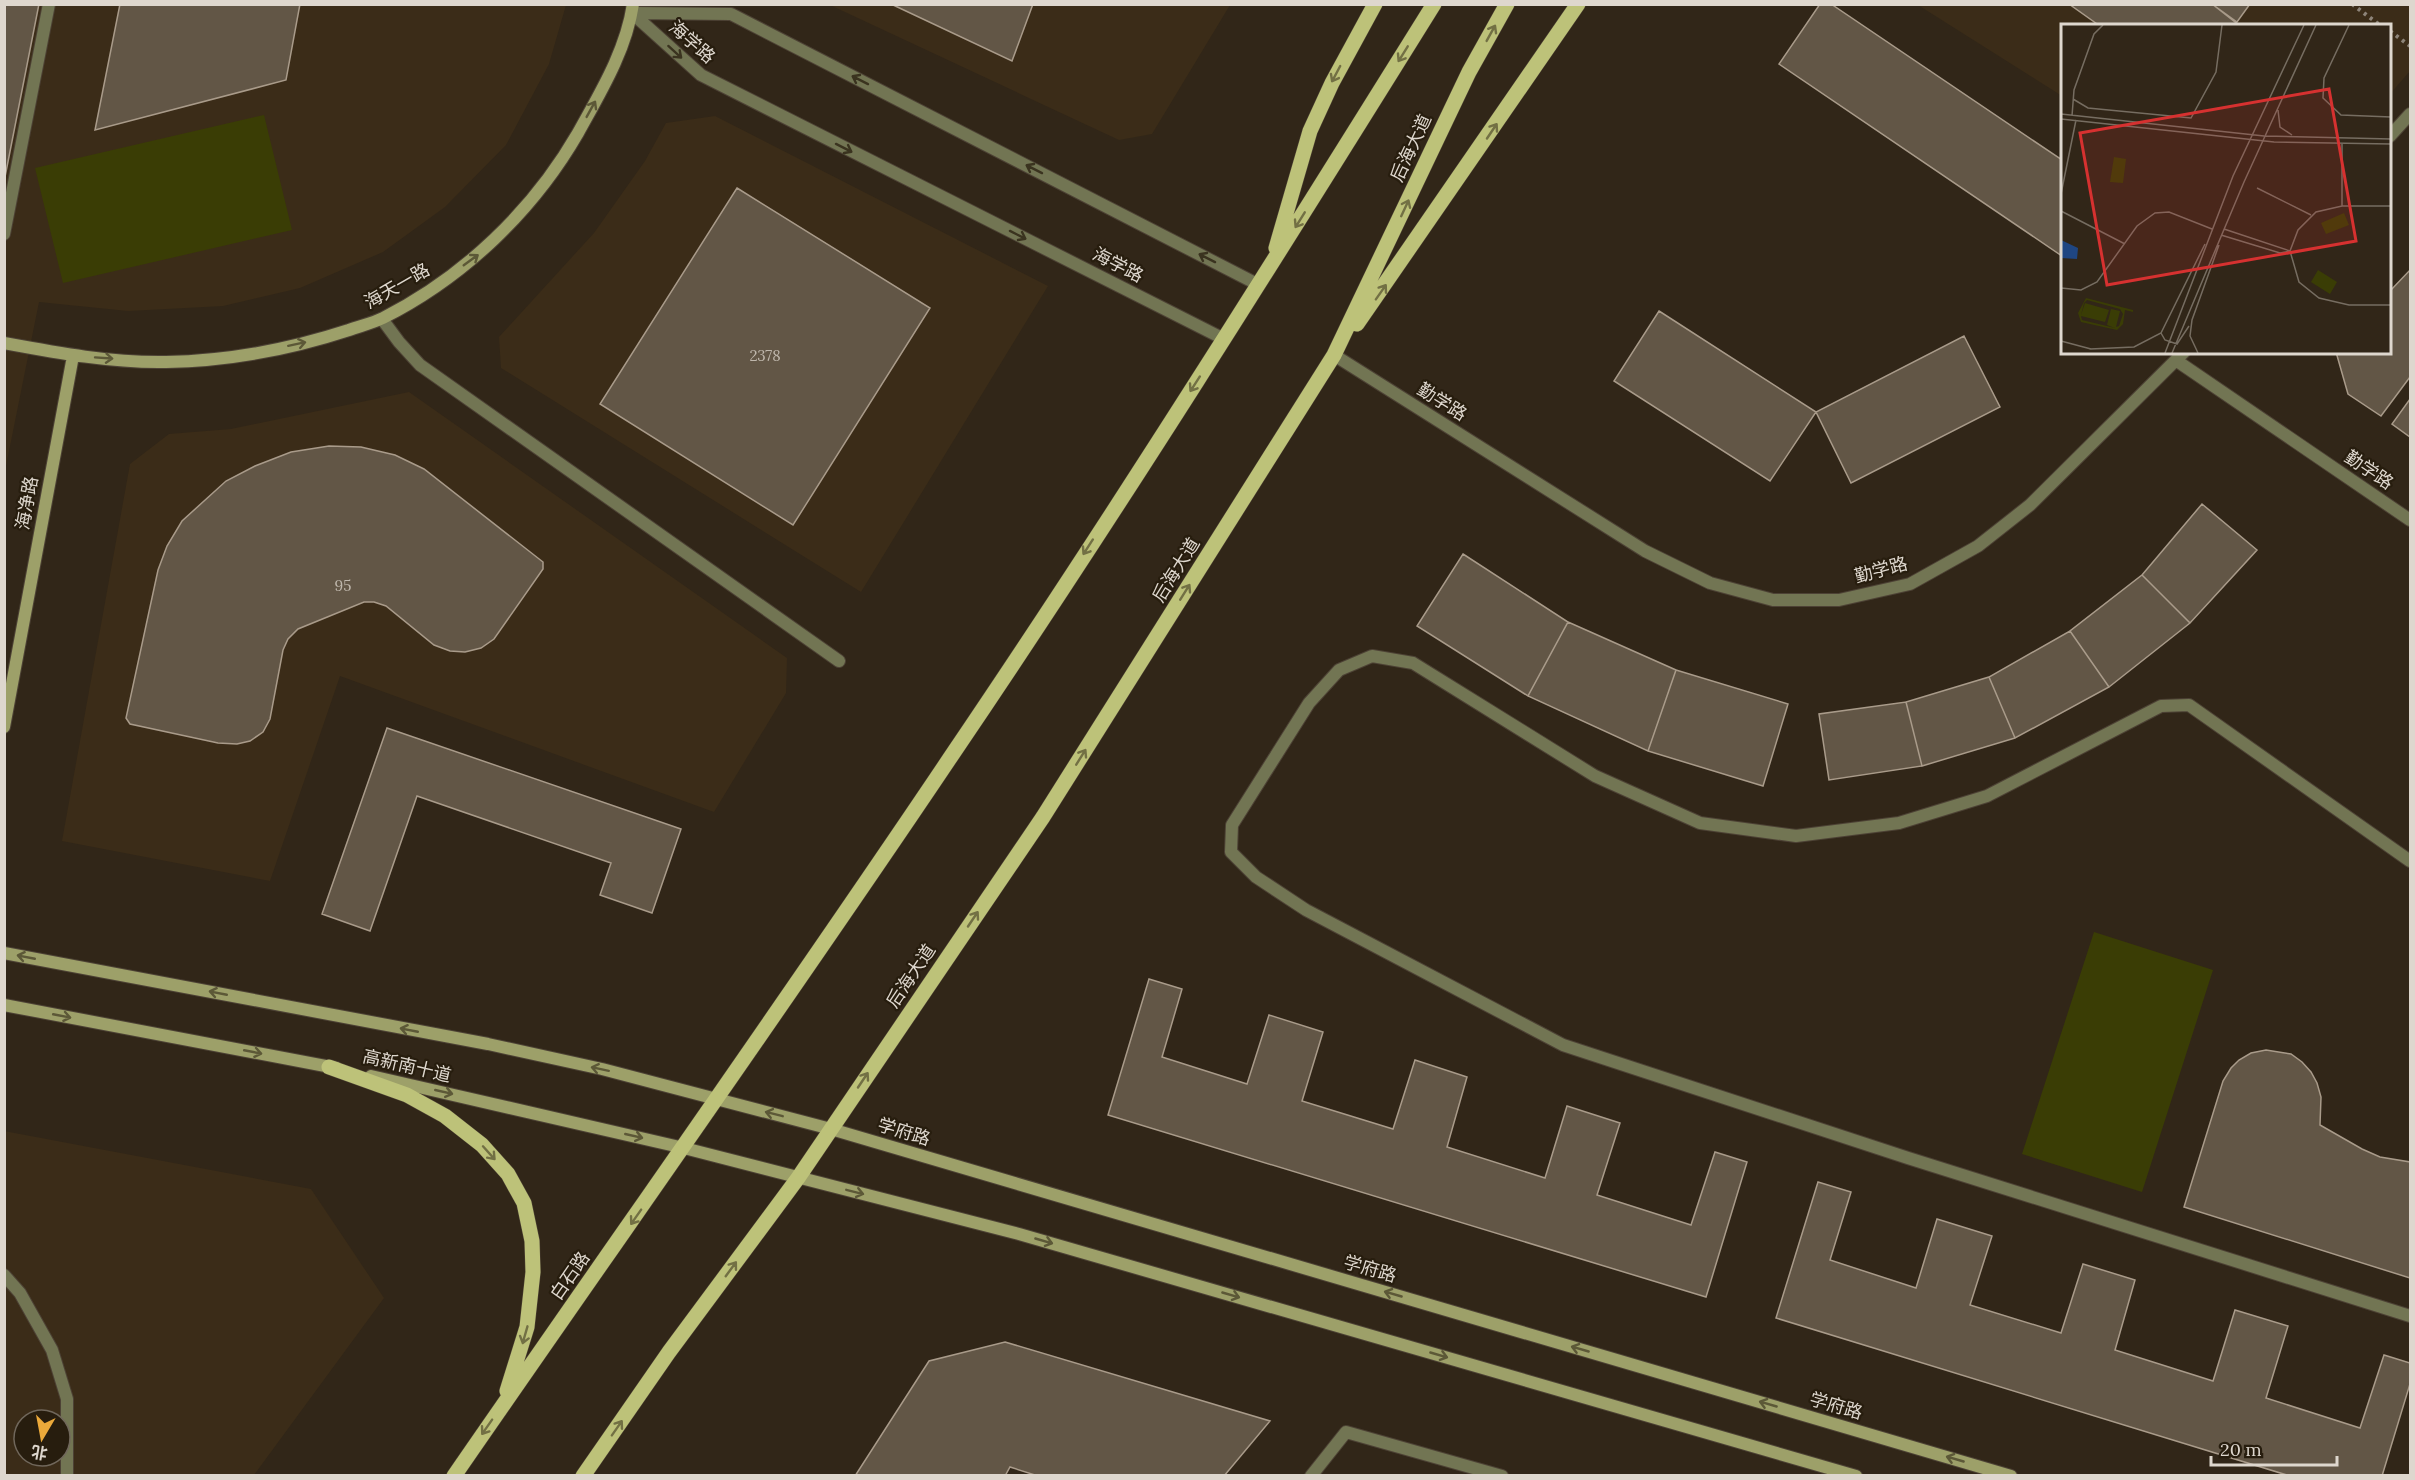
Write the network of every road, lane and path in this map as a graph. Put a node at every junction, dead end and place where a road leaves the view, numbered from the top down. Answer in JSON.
{"nodes":[{"id":1,"x":49,"y":4,"type":"edge"},
{"id":2,"x":1375,"y":4,"type":"edge"},
{"id":3,"x":1434,"y":4,"type":"edge"},
{"id":4,"x":1508,"y":4,"type":"edge"},
{"id":5,"x":1578,"y":4,"type":"edge"},
{"id":6,"x":2352,"y":4,"type":"edge"},
{"id":7,"x":632,"y":9,"type":"edge"},
{"id":8,"x":2378,"y":24,"type":"edge"},
{"id":9,"x":2391,"y":32,"type":"edge"},
{"id":10,"x":2410,"y":46,"type":"edge"},
{"id":11,"x":2410,"y":114,"type":"edge"},
{"id":12,"x":2391,"y":135,"type":"edge"},
{"id":13,"x":4,"y":234,"type":"edge"},
{"id":14,"x":1272,"y":265,"type":"junction"},
{"id":15,"x":1259,"y":285,"type":"junction"},
{"id":16,"x":382,"y":319,"type":"junction"},
{"id":17,"x":1224,"y":339,"type":"junction"},
{"id":18,"x":4,"y":343,"type":"edge"},
{"id":19,"x":1334,"y":355,"type":"junction"},
{"id":20,"x":73,"y":356,"type":"junction"},
{"id":21,"x":2181,"y":357,"type":"edge"},
{"id":22,"x":2410,"y":520,"type":"edge"},
{"id":23,"x":839,"y":661,"type":"dead end"},
{"id":24,"x":4,"y":728,"type":"edge"},
{"id":25,"x":2410,"y":861,"type":"edge"},
{"id":26,"x":4,"y":953,"type":"edge"},
{"id":27,"x":4,"y":1005,"type":"edge"},
{"id":28,"x":329,"y":1067,"type":"junction"},
{"id":29,"x":718,"y":1100,"type":"junction"},
{"id":30,"x":831,"y":1129,"type":"junction"},
{"id":31,"x":684,"y":1148,"type":"junction"},
{"id":32,"x":798,"y":1178,"type":"junction"},
{"id":33,"x":4,"y":1275,"type":"edge"},
{"id":34,"x":2410,"y":1316,"type":"edge"},
{"id":35,"x":503,"y":1405,"type":"junction"},
{"id":36,"x":67,"y":1476,"type":"edge"},
{"id":37,"x":454,"y":1476,"type":"edge"},
{"id":38,"x":583,"y":1476,"type":"edge"},
{"id":39,"x":1311,"y":1476,"type":"edge"},
{"id":40,"x":1502,"y":1476,"type":"edge"},
{"id":41,"x":1856,"y":1476,"type":"edge"},
{"id":42,"x":2011,"y":1476,"type":"edge"}],
"edges":[{"from":1,"to":13,"type":"street"},
{"from":2,"to":14,"type":"main road","one_way":true},
{"from":3,"to":14,"type":"main road","one_way":true},
{"from":19,"to":4,"type":"main road","name":"后海大道","one_way":true},
{"from":19,"to":5,"type":"main road","one_way":true},
{"from":6,"to":8,"type":"path"},
{"from":15,"to":7,"type":"street","name":"海学路","one_way":true},
{"from":16,"to":7,"type":"main road","name":"海天一路","one_way":true},
{"from":7,"to":17,"type":"street","name":"海学路","one_way":true},
{"from":9,"to":10,"type":"path"},
{"from":11,"to":12,"type":"street"},
{"from":14,"to":15,"type":"main road"},
{"from":15,"to":17,"type":"main road"},
{"from":20,"to":16,"type":"main road","name":"海天一路","one_way":true},
{"from":16,"to":23,"type":"street"},
{"from":17,"to":29,"type":"main road","one_way":true},
{"from":18,"to":20,"type":"main road","name":"海天一路"},
{"from":19,"to":21,"type":"street","name":"勤学路"},
{"from":30,"to":19,"type":"main road","name":"后海大道","one_way":true},
{"from":20,"to":24,"type":"main road","name":"海净路"},
{"from":21,"to":22,"type":"street","name":"勤学路"},
{"from":25,"to":34,"type":"street"},
{"from":29,"to":26,"type":"main road","name":"高新南十道","one_way":true},
{"from":27,"to":28,"type":"main road","name":"高新南十道","one_way":true},
{"from":28,"to":31,"type":"main road","name":"高新南十道","one_way":true},
{"from":28,"to":35,"type":"main road","one_way":true},
{"from":30,"to":29,"type":"main road","name":"学府路","one_way":true},
{"from":29,"to":31,"type":"main road","name":"白石路"},
{"from":30,"to":32,"type":"main road"},
{"from":42,"to":30,"type":"main road","name":"学府路","one_way":true},
{"from":31,"to":32,"type":"main road","name":"高新南十道"},
{"from":31,"to":35,"type":"main road","name":"白石路","one_way":true},
{"from":38,"to":32,"type":"main road","one_way":true},
{"from":32,"to":41,"type":"main road","one_way":true},
{"from":33,"to":36,"type":"street"},
{"from":35,"to":37,"type":"main road","name":"白石路","one_way":true},
{"from":39,"to":40,"type":"street"}]}
